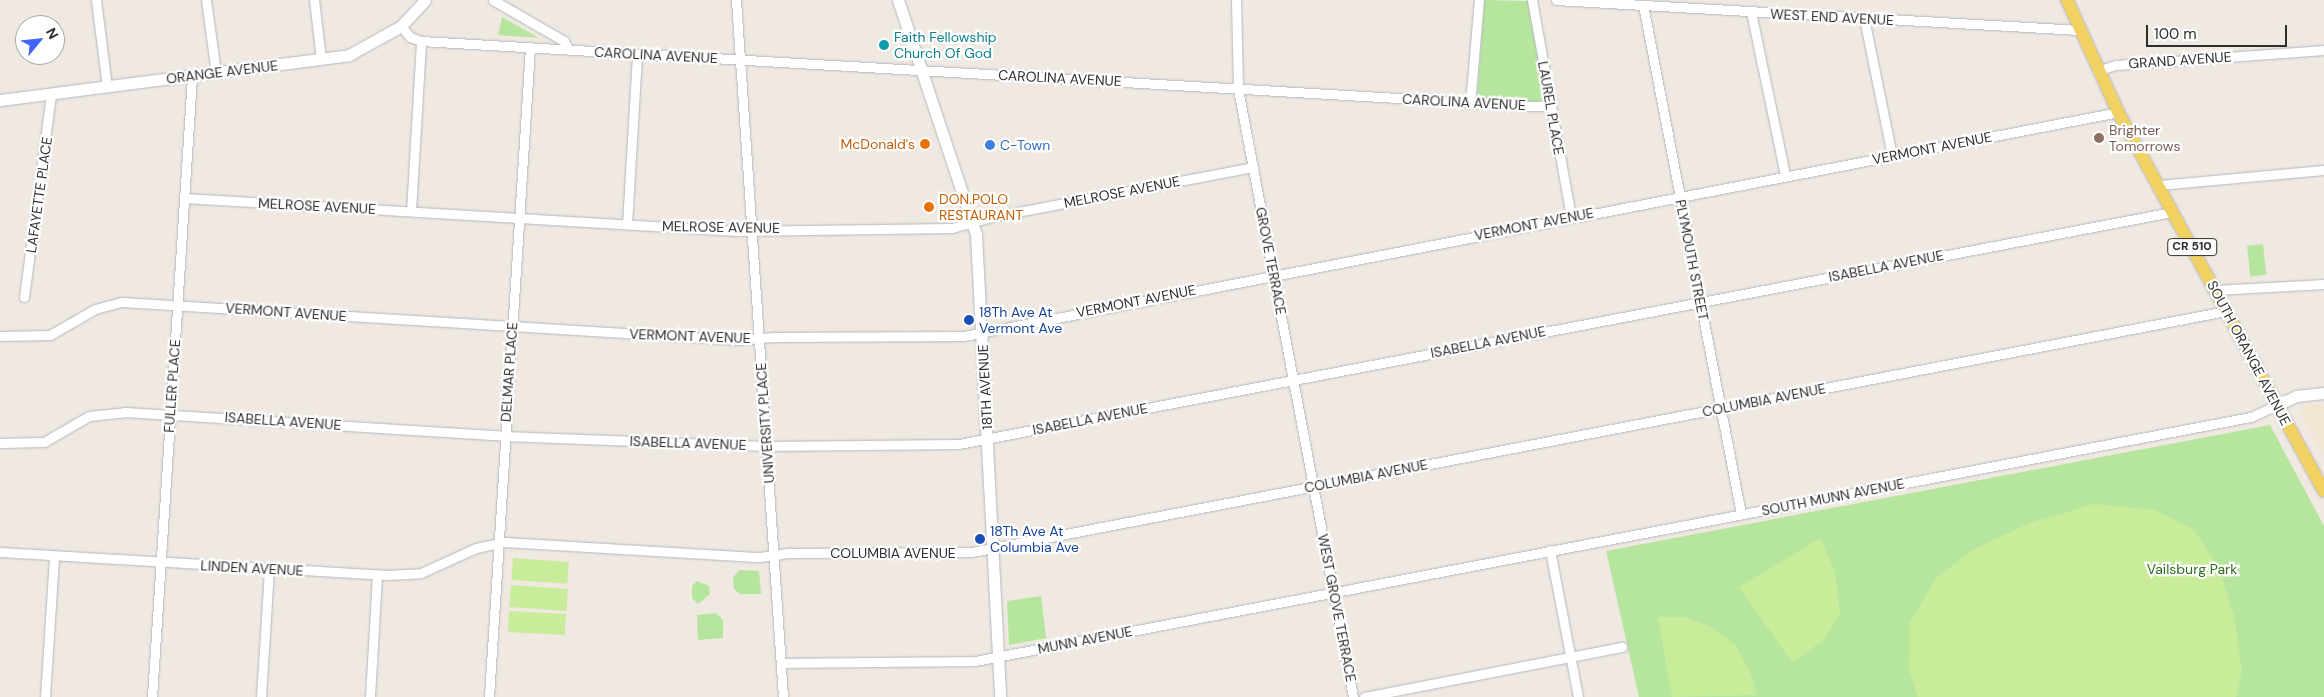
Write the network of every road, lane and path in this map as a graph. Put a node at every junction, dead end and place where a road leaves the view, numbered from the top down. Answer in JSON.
{"nodes":[{"id":1,"x":96,"y":0,"type":"edge"},
{"id":2,"x":206,"y":0,"type":"edge"},
{"id":3,"x":314,"y":0,"type":"edge"},
{"id":4,"x":424,"y":0,"type":"edge"},
{"id":5,"x":493,"y":0,"type":"edge"},
{"id":6,"x":736,"y":0,"type":"edge"},
{"id":7,"x":898,"y":0,"type":"edge"},
{"id":8,"x":1236,"y":0,"type":"edge"},
{"id":9,"x":1479,"y":0,"type":"edge"},
{"id":10,"x":1532,"y":0,"type":"edge"},
{"id":11,"x":1556,"y":0,"type":"edge"},
{"id":12,"x":2067,"y":0,"type":"edge"},
{"id":13,"x":1643,"y":5,"type":"junction"},
{"id":14,"x":1751,"y":12,"type":"junction"},
{"id":15,"x":1864,"y":18,"type":"junction"},
{"id":16,"x":401,"y":26,"type":"junction"},
{"id":17,"x":2079,"y":30,"type":"junction"},
{"id":18,"x":421,"y":41,"type":"junction"},
{"id":19,"x":530,"y":48,"type":"junction"},
{"id":20,"x":569,"y":50,"type":"junction"},
{"id":21,"x":2324,"y":50,"type":"edge"},
{"id":22,"x":637,"y":54,"type":"junction"},
{"id":23,"x":321,"y":59,"type":"junction"},
{"id":24,"x":740,"y":60,"type":"junction"},
{"id":25,"x":921,"y":70,"type":"junction"},
{"id":26,"x":2098,"y":71,"type":"junction"},
{"id":27,"x":216,"y":73,"type":"junction"},
{"id":28,"x":192,"y":76,"type":"junction"},
{"id":29,"x":107,"y":87,"type":"junction"},
{"id":30,"x":1238,"y":89,"type":"junction"},
{"id":31,"x":51,"y":94,"type":"junction"},
{"id":32,"x":0,"y":100,"type":"edge"},
{"id":33,"x":1470,"y":104,"type":"junction"},
{"id":34,"x":1551,"y":107,"type":"junction"},
{"id":35,"x":2118,"y":112,"type":"junction"},
{"id":36,"x":1892,"y":156,"type":"junction"},
{"id":37,"x":1253,"y":166,"type":"junction"},
{"id":38,"x":2324,"y":170,"type":"edge"},
{"id":39,"x":1785,"y":176,"type":"junction"},
{"id":40,"x":2158,"y":185,"type":"junction"},
{"id":41,"x":1680,"y":196,"type":"junction"},
{"id":42,"x":184,"y":198,"type":"junction"},
{"id":43,"x":410,"y":211,"type":"junction"},
{"id":44,"x":2172,"y":212,"type":"junction"},
{"id":45,"x":1571,"y":216,"type":"junction"},
{"id":46,"x":519,"y":218,"type":"junction"},
{"id":47,"x":627,"y":224,"type":"junction"},
{"id":48,"x":974,"y":224,"type":"junction"},
{"id":49,"x":752,"y":230,"type":"junction"},
{"id":50,"x":1273,"y":275,"type":"junction"},
{"id":51,"x":2324,"y":284,"type":"edge"},
{"id":52,"x":2215,"y":290,"type":"junction"},
{"id":53,"x":24,"y":297,"type":"dead end"},
{"id":54,"x":1700,"y":302,"type":"junction"},
{"id":55,"x":177,"y":305,"type":"junction"},
{"id":56,"x":2226,"y":311,"type":"junction"},
{"id":57,"x":512,"y":326,"type":"junction"},
{"id":58,"x":982,"y":331,"type":"junction"},
{"id":59,"x":0,"y":336,"type":"edge"},
{"id":60,"x":759,"y":338,"type":"junction"},
{"id":61,"x":1294,"y":380,"type":"junction"},
{"id":62,"x":2324,"y":393,"type":"edge"},
{"id":63,"x":2277,"y":405,"type":"junction"},
{"id":64,"x":1721,"y":408,"type":"junction"},
{"id":65,"x":170,"y":414,"type":"junction"},
{"id":66,"x":504,"y":436,"type":"junction"},
{"id":67,"x":987,"y":439,"type":"junction"},
{"id":68,"x":0,"y":443,"type":"edge"},
{"id":69,"x":766,"y":446,"type":"junction"},
{"id":70,"x":1314,"y":486,"type":"junction"},
{"id":71,"x":2324,"y":491,"type":"edge"},
{"id":72,"x":1741,"y":514,"type":"junction"},
{"id":73,"x":1320,"y":520,"type":"joint"},
{"id":74,"x":498,"y":543,"type":"junction"},
{"id":75,"x":992,"y":548,"type":"junction"},
{"id":76,"x":1550,"y":550,"type":"junction"},
{"id":77,"x":0,"y":552,"type":"edge"},
{"id":78,"x":54,"y":556,"type":"junction"},
{"id":79,"x":774,"y":556,"type":"junction"},
{"id":80,"x":161,"y":562,"type":"junction"},
{"id":81,"x":269,"y":568,"type":"junction"},
{"id":82,"x":377,"y":575,"type":"junction"},
{"id":83,"x":1386,"y":582,"type":"joint"},
{"id":84,"x":1334,"y":592,"type":"junction"},
{"id":85,"x":1622,"y":647,"type":"dead end"},
{"id":86,"x":998,"y":657,"type":"junction"},
{"id":87,"x":1571,"y":657,"type":"junction"},
{"id":88,"x":781,"y":663,"type":"junction"},
{"id":89,"x":45,"y":697,"type":"edge"},
{"id":90,"x":152,"y":697,"type":"edge"},
{"id":91,"x":262,"y":697,"type":"edge"},
{"id":92,"x":370,"y":697,"type":"edge"},
{"id":93,"x":489,"y":697,"type":"edge"},
{"id":94,"x":783,"y":697,"type":"edge"},
{"id":95,"x":1000,"y":697,"type":"edge"},
{"id":96,"x":1353,"y":697,"type":"edge"},
{"id":97,"x":1364,"y":697,"type":"edge"},
{"id":98,"x":1578,"y":697,"type":"edge"}],
"edges":[{"from":1,"to":29,"type":"street"},
{"from":2,"to":27,"type":"street"},
{"from":3,"to":23,"type":"street"},
{"from":4,"to":16,"type":"main road","name":"ORANGE AVENUE"},
{"from":5,"to":20,"type":"street"},
{"from":6,"to":24,"type":"street","name":"UNIVERSITY PLACE"},
{"from":7,"to":25,"type":"main road","name":"18TH AVENUE"},
{"from":8,"to":30,"type":"street","name":"GROVE TERRACE"},
{"from":9,"to":33,"type":"street"},
{"from":10,"to":34,"type":"street","name":"LAUREL PLACE"},
{"from":11,"to":13,"type":"street","name":"WEST END AVENUE"},
{"from":12,"to":17,"type":"main road","name":"SOUTH ORANGE AVENUE","number":"CR 510"},
{"from":13,"to":14,"type":"street","name":"WEST END AVENUE"},
{"from":13,"to":41,"type":"street","name":"PLYMOUTH STREET"},
{"from":14,"to":15,"type":"street","name":"WEST END AVENUE"},
{"from":14,"to":39,"type":"street"},
{"from":15,"to":17,"type":"street","name":"WEST END AVENUE"},
{"from":15,"to":36,"type":"street"},
{"from":16,"to":18,"type":"street"},
{"from":16,"to":23,"type":"main road","name":"ORANGE AVENUE"},
{"from":17,"to":26,"type":"main road","name":"SOUTH ORANGE AVENUE","number":"CR 510"},
{"from":18,"to":19,"type":"street","name":"CAROLINA AVENUE"},
{"from":18,"to":43,"type":"street"},
{"from":19,"to":20,"type":"street","name":"CAROLINA AVENUE"},
{"from":19,"to":46,"type":"street","name":"DELMAR PLACE"},
{"from":20,"to":22,"type":"street","name":"CAROLINA AVENUE"},
{"from":21,"to":26,"type":"street","name":"GRAND AVENUE"},
{"from":22,"to":24,"type":"street","name":"CAROLINA AVENUE"},
{"from":22,"to":47,"type":"street"},
{"from":23,"to":27,"type":"main road","name":"ORANGE AVENUE"},
{"from":24,"to":25,"type":"street","name":"CAROLINA AVENUE"},
{"from":24,"to":49,"type":"street","name":"UNIVERSITY PLACE"},
{"from":25,"to":30,"type":"street","name":"CAROLINA AVENUE"},
{"from":25,"to":48,"type":"main road","name":"18TH AVENUE"},
{"from":26,"to":35,"type":"main road","name":"SOUTH ORANGE AVENUE","number":"CR 510"},
{"from":27,"to":28,"type":"main road","name":"ORANGE AVENUE"},
{"from":28,"to":29,"type":"main road","name":"ORANGE AVENUE"},
{"from":28,"to":42,"type":"street","name":"FULLER PLACE"},
{"from":29,"to":31,"type":"main road","name":"ORANGE AVENUE"},
{"from":30,"to":33,"type":"street","name":"CAROLINA AVENUE"},
{"from":30,"to":37,"type":"street","name":"GROVE TERRACE"},
{"from":31,"to":32,"type":"main road","name":"ORANGE AVENUE"},
{"from":31,"to":53,"type":"street","name":"LAFAYETTE PLACE"},
{"from":33,"to":34,"type":"street","name":"CAROLINA AVENUE"},
{"from":34,"to":45,"type":"street","name":"LAUREL PLACE"},
{"from":35,"to":36,"type":"street","name":"VERMONT AVENUE"},
{"from":35,"to":40,"type":"main road","name":"SOUTH ORANGE AVENUE","number":"CR 510"},
{"from":36,"to":39,"type":"street","name":"VERMONT AVENUE"},
{"from":37,"to":48,"type":"street","name":"MELROSE AVENUE"},
{"from":37,"to":50,"type":"street","name":"GROVE TERRACE"},
{"from":38,"to":40,"type":"street"},
{"from":39,"to":41,"type":"street","name":"VERMONT AVENUE"},
{"from":40,"to":44,"type":"main road","name":"SOUTH ORANGE AVENUE","number":"CR 510"},
{"from":41,"to":45,"type":"street","name":"VERMONT AVENUE"},
{"from":41,"to":54,"type":"street","name":"PLYMOUTH STREET"},
{"from":42,"to":43,"type":"street","name":"MELROSE AVENUE"},
{"from":42,"to":55,"type":"street","name":"FULLER PLACE"},
{"from":43,"to":46,"type":"street","name":"MELROSE AVENUE"},
{"from":44,"to":52,"type":"main road","name":"SOUTH ORANGE AVENUE","number":"CR 510"},
{"from":44,"to":54,"type":"street","name":"ISABELLA AVENUE"},
{"from":45,"to":50,"type":"street","name":"VERMONT AVENUE"},
{"from":46,"to":47,"type":"street","name":"MELROSE AVENUE"},
{"from":46,"to":57,"type":"street","name":"DELMAR PLACE"},
{"from":47,"to":49,"type":"street","name":"MELROSE AVENUE"},
{"from":48,"to":49,"type":"street","name":"MELROSE AVENUE"},
{"from":48,"to":58,"type":"main road","name":"18TH AVENUE"},
{"from":49,"to":60,"type":"street","name":"UNIVERSITY PLACE"},
{"from":50,"to":58,"type":"street","name":"VERMONT AVENUE"},
{"from":50,"to":61,"type":"street","name":"GROVE TERRACE"},
{"from":51,"to":52,"type":"street"},
{"from":52,"to":56,"type":"main road","name":"SOUTH ORANGE AVENUE","number":"CR 510"},
{"from":54,"to":61,"type":"street","name":"ISABELLA AVENUE"},
{"from":54,"to":64,"type":"street","name":"PLYMOUTH STREET"},
{"from":55,"to":57,"type":"street","name":"VERMONT AVENUE"},
{"from":55,"to":59,"type":"street","name":"VERMONT AVENUE"},
{"from":55,"to":65,"type":"street","name":"FULLER PLACE"},
{"from":56,"to":63,"type":"main road","name":"SOUTH ORANGE AVENUE","number":"CR 510"},
{"from":56,"to":64,"type":"street","name":"COLUMBIA AVENUE"},
{"from":57,"to":60,"type":"street","name":"VERMONT AVENUE"},
{"from":57,"to":66,"type":"street","name":"DELMAR PLACE"},
{"from":58,"to":60,"type":"street","name":"VERMONT AVENUE"},
{"from":58,"to":67,"type":"main road","name":"18TH AVENUE"},
{"from":60,"to":69,"type":"street","name":"UNIVERSITY PLACE"},
{"from":61,"to":67,"type":"street","name":"ISABELLA AVENUE"},
{"from":61,"to":70,"type":"street","name":"GROVE TERRACE"},
{"from":62,"to":63,"type":"main road"},
{"from":63,"to":71,"type":"main road","name":"SOUTH ORANGE AVENUE","number":"CR 510"},
{"from":63,"to":72,"type":"street","name":"SOUTH MUNN AVENUE"},
{"from":64,"to":70,"type":"street","name":"COLUMBIA AVENUE"},
{"from":64,"to":72,"type":"street","name":"PLYMOUTH STREET"},
{"from":65,"to":66,"type":"street","name":"ISABELLA AVENUE"},
{"from":65,"to":68,"type":"street","name":"ISABELLA AVENUE"},
{"from":65,"to":80,"type":"street","name":"FULLER PLACE"},
{"from":66,"to":69,"type":"street","name":"ISABELLA AVENUE"},
{"from":66,"to":74,"type":"street","name":"DELMAR PLACE"},
{"from":67,"to":69,"type":"street","name":"ISABELLA AVENUE"},
{"from":67,"to":75,"type":"main road","name":"18TH AVENUE"},
{"from":69,"to":79,"type":"street","name":"UNIVERSITY PLACE"},
{"from":70,"to":73,"type":"street","name":"GROVE TERRACE"},
{"from":70,"to":75,"type":"street","name":"COLUMBIA AVENUE"},
{"from":72,"to":76,"type":"street","name":"SOUTH MUNN AVENUE"},
{"from":73,"to":84,"type":"street","name":"WEST GROVE TERRACE"},
{"from":74,"to":79,"type":"street","name":"COLUMBIA AVENUE"},
{"from":74,"to":82,"type":"street","name":"LINDEN AVENUE"},
{"from":74,"to":93,"type":"street","name":"DELMAR PLACE"},
{"from":75,"to":79,"type":"street","name":"COLUMBIA AVENUE"},
{"from":75,"to":86,"type":"main road","name":"18TH AVENUE"},
{"from":76,"to":83,"type":"street","name":"SOUTH MUNN AVENUE"},
{"from":76,"to":87,"type":"street"},
{"from":77,"to":78,"type":"street","name":"LINDEN AVENUE"},
{"from":78,"to":80,"type":"street","name":"LINDEN AVENUE"},
{"from":78,"to":89,"type":"street"},
{"from":79,"to":88,"type":"street","name":"UNIVERSITY PLACE"},
{"from":80,"to":81,"type":"street","name":"LINDEN AVENUE"},
{"from":80,"to":90,"type":"street","name":"FULLER PLACE"},
{"from":81,"to":82,"type":"street","name":"LINDEN AVENUE"},
{"from":81,"to":91,"type":"street"},
{"from":82,"to":92,"type":"street"},
{"from":83,"to":84,"type":"street","name":"MUNN AVENUE"},
{"from":84,"to":86,"type":"street","name":"MUNN AVENUE"},
{"from":84,"to":96,"type":"street","name":"WEST GROVE TERRACE"},
{"from":85,"to":87,"type":"street"},
{"from":86,"to":88,"type":"street","name":"MUNN AVENUE"},
{"from":86,"to":95,"type":"main road","name":"18TH AVENUE"},
{"from":87,"to":97,"type":"street"},
{"from":87,"to":98,"type":"street"},
{"from":88,"to":94,"type":"street","name":"UNIVERSITY PLACE"}]}
